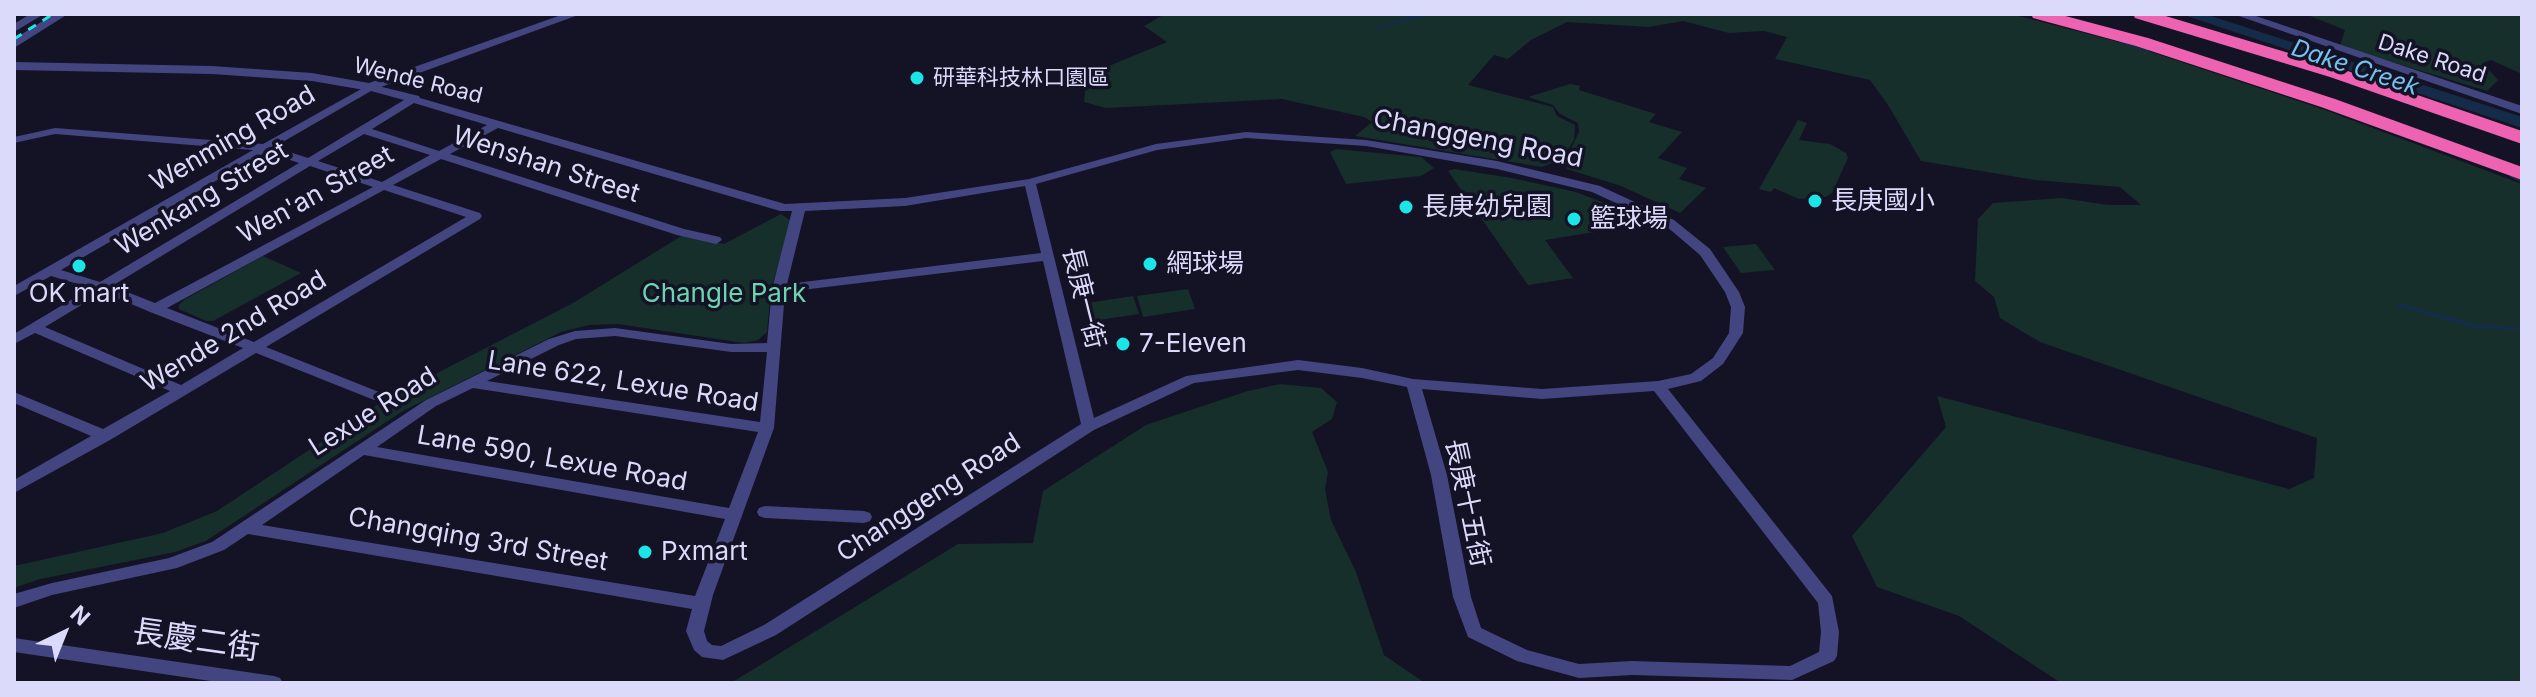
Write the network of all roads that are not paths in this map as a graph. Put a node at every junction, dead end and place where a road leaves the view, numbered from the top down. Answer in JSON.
{"nodes":[{"id":1,"x":38,"y":14,"type":"edge"},
{"id":2,"x":62,"y":14,"type":"edge"},
{"id":3,"x":575,"y":14,"type":"edge"},
{"id":4,"x":2039,"y":14,"type":"edge"},
{"id":5,"x":2084,"y":14,"type":"edge"},
{"id":6,"x":2141,"y":14,"type":"edge"},
{"id":7,"x":2160,"y":14,"type":"edge"},
{"id":8,"x":2239,"y":14,"type":"edge"},
{"id":9,"x":14,"y":29,"type":"edge"},
{"id":10,"x":14,"y":44,"type":"edge"},
{"id":11,"x":14,"y":66,"type":"edge"},
{"id":12,"x":370,"y":87,"type":"junction"},
{"id":13,"x":415,"y":98,"type":"junction"},
{"id":14,"x":2522,"y":110,"type":"edge"},
{"id":15,"x":499,"y":123,"type":"junction"},
{"id":16,"x":363,"y":130,"type":"junction"},
{"id":17,"x":2522,"y":135,"type":"edge"},
{"id":18,"x":14,"y":140,"type":"edge"},
{"id":19,"x":262,"y":147,"type":"junction"},
{"id":20,"x":443,"y":153,"type":"junction"},
{"id":21,"x":2522,"y":158,"type":"edge"},
{"id":22,"x":307,"y":163,"type":"junction"},
{"id":23,"x":2522,"y":174,"type":"edge"},
{"id":24,"x":1030,"y":182,"type":"junction"},
{"id":25,"x":382,"y":186,"type":"junction"},
{"id":26,"x":799,"y":209,"type":"junction"},
{"id":27,"x":716,"y":240,"type":"dead end"},
{"id":28,"x":1048,"y":256,"type":"junction"},
{"id":29,"x":49,"y":271,"type":"junction"},
{"id":30,"x":102,"y":287,"type":"junction"},
{"id":31,"x":779,"y":289,"type":"junction"},
{"id":32,"x":14,"y":292,"type":"edge"},
{"id":33,"x":155,"y":309,"type":"junction"},
{"id":34,"x":35,"y":328,"type":"junction"},
{"id":35,"x":14,"y":340,"type":"edge"},
{"id":36,"x":775,"y":347,"type":"junction"},
{"id":37,"x":254,"y":348,"type":"junction"},
{"id":38,"x":470,"y":383,"type":"junction"},
{"id":39,"x":1413,"y":384,"type":"junction"},
{"id":40,"x":1658,"y":386,"type":"junction"},
{"id":41,"x":182,"y":391,"type":"junction"},
{"id":42,"x":14,"y":397,"type":"edge"},
{"id":43,"x":379,"y":397,"type":"dead end"},
{"id":44,"x":1089,"y":426,"type":"junction"},
{"id":45,"x":767,"y":428,"type":"junction"},
{"id":46,"x":105,"y":436,"type":"junction"},
{"id":47,"x":360,"y":449,"type":"junction"},
{"id":48,"x":14,"y":487,"type":"edge"},
{"id":49,"x":765,"y":512,"type":"dead end"},
{"id":50,"x":736,"y":515,"type":"junction"},
{"id":51,"x":864,"y":517,"type":"dead end"},
{"id":52,"x":246,"y":528,"type":"junction"},
{"id":53,"x":14,"y":601,"type":"edge"},
{"id":54,"x":701,"y":604,"type":"junction"},
{"id":55,"x":14,"y":645,"type":"edge"},
{"id":56,"x":274,"y":683,"type":"edge"}],
"edges":[{"from":1,"to":9,"type":"street"},
{"from":2,"to":10,"type":"street"},
{"from":3,"to":12,"type":"street","name":"Wenming Road"},
{"from":4,"to":23,"type":"highway"},
{"from":5,"to":21,"type":"highway"},
{"from":6,"to":17,"type":"highway"},
{"from":7,"to":17,"type":"highway"},
{"from":8,"to":14,"type":"street","name":"Dake Road"},
{"from":11,"to":12,"type":"street","name":"Wende Road"},
{"from":12,"to":13,"type":"street","name":"Wende Road"},
{"from":12,"to":19,"type":"street","name":"Wenming Road"},
{"from":13,"to":15,"type":"street","name":"Wende Road"},
{"from":13,"to":16,"type":"street","name":"Wenkang Street"},
{"from":15,"to":20,"type":"street","name":"Wen'an Street"},
{"from":15,"to":26,"type":"street","name":"Wende Road"},
{"from":16,"to":20,"type":"street","name":"Wenshan Street"},
{"from":16,"to":22,"type":"street","name":"Wenkang Street"},
{"from":18,"to":19,"type":"street"},
{"from":19,"to":22,"type":"street"},
{"from":19,"to":29,"type":"street","name":"Wenming Road"},
{"from":20,"to":25,"type":"street","name":"Wen'an Street"},
{"from":20,"to":27,"type":"street","name":"Wenshan Street"},
{"from":22,"to":25,"type":"street"},
{"from":22,"to":30,"type":"street","name":"Wenkang Street"},
{"from":24,"to":26,"type":"street","name":"Changgeng Road"},
{"from":24,"to":28,"type":"street","name":"長庚一街"},
{"from":24,"to":40,"type":"street","name":"Changgeng Road"},
{"from":25,"to":33,"type":"street","name":"Wen'an Street"},
{"from":25,"to":37,"type":"street","name":"Wende 2nd Road"},
{"from":26,"to":31,"type":"street","name":"Changgeng Road"},
{"from":28,"to":31,"type":"street"},
{"from":28,"to":44,"type":"street","name":"長庚一街"},
{"from":29,"to":30,"type":"street"},
{"from":29,"to":32,"type":"street","name":"Wenming Road"},
{"from":30,"to":33,"type":"street"},
{"from":30,"to":34,"type":"street","name":"Wenkang Street"},
{"from":31,"to":36,"type":"street","name":"Changgeng Road"},
{"from":33,"to":37,"type":"street"},
{"from":34,"to":35,"type":"street","name":"Wenkang Street"},
{"from":34,"to":41,"type":"street"},
{"from":36,"to":38,"type":"street","name":"Lexue Road"},
{"from":36,"to":45,"type":"street","name":"Changgeng Road"},
{"from":37,"to":41,"type":"street","name":"Wende 2nd Road"},
{"from":37,"to":43,"type":"street"},
{"from":38,"to":45,"type":"street","name":"Lane 622, Lexue Road"},
{"from":38,"to":47,"type":"street","name":"Lexue Road"},
{"from":39,"to":40,"type":"street","name":"Changgeng Road"},
{"from":39,"to":40,"type":"street","name":"長庚十五街"},
{"from":39,"to":44,"type":"street","name":"Changgeng Road"},
{"from":41,"to":46,"type":"street","name":"Wende 2nd Road"},
{"from":42,"to":46,"type":"street"},
{"from":44,"to":54,"type":"street","name":"Changgeng Road"},
{"from":45,"to":50,"type":"street","name":"Changgeng Road"},
{"from":46,"to":48,"type":"street","name":"Wende 2nd Road"},
{"from":47,"to":50,"type":"street","name":"Lane 590, Lexue Road"},
{"from":47,"to":52,"type":"street","name":"Lexue Road"},
{"from":49,"to":51,"type":"street"},
{"from":50,"to":54,"type":"street","name":"Changgeng Road"},
{"from":52,"to":53,"type":"street","name":"Lexue Road"},
{"from":52,"to":54,"type":"street","name":"Changqing 3rd Street"},
{"from":55,"to":56,"type":"street","name":"長慶二街"}]}
